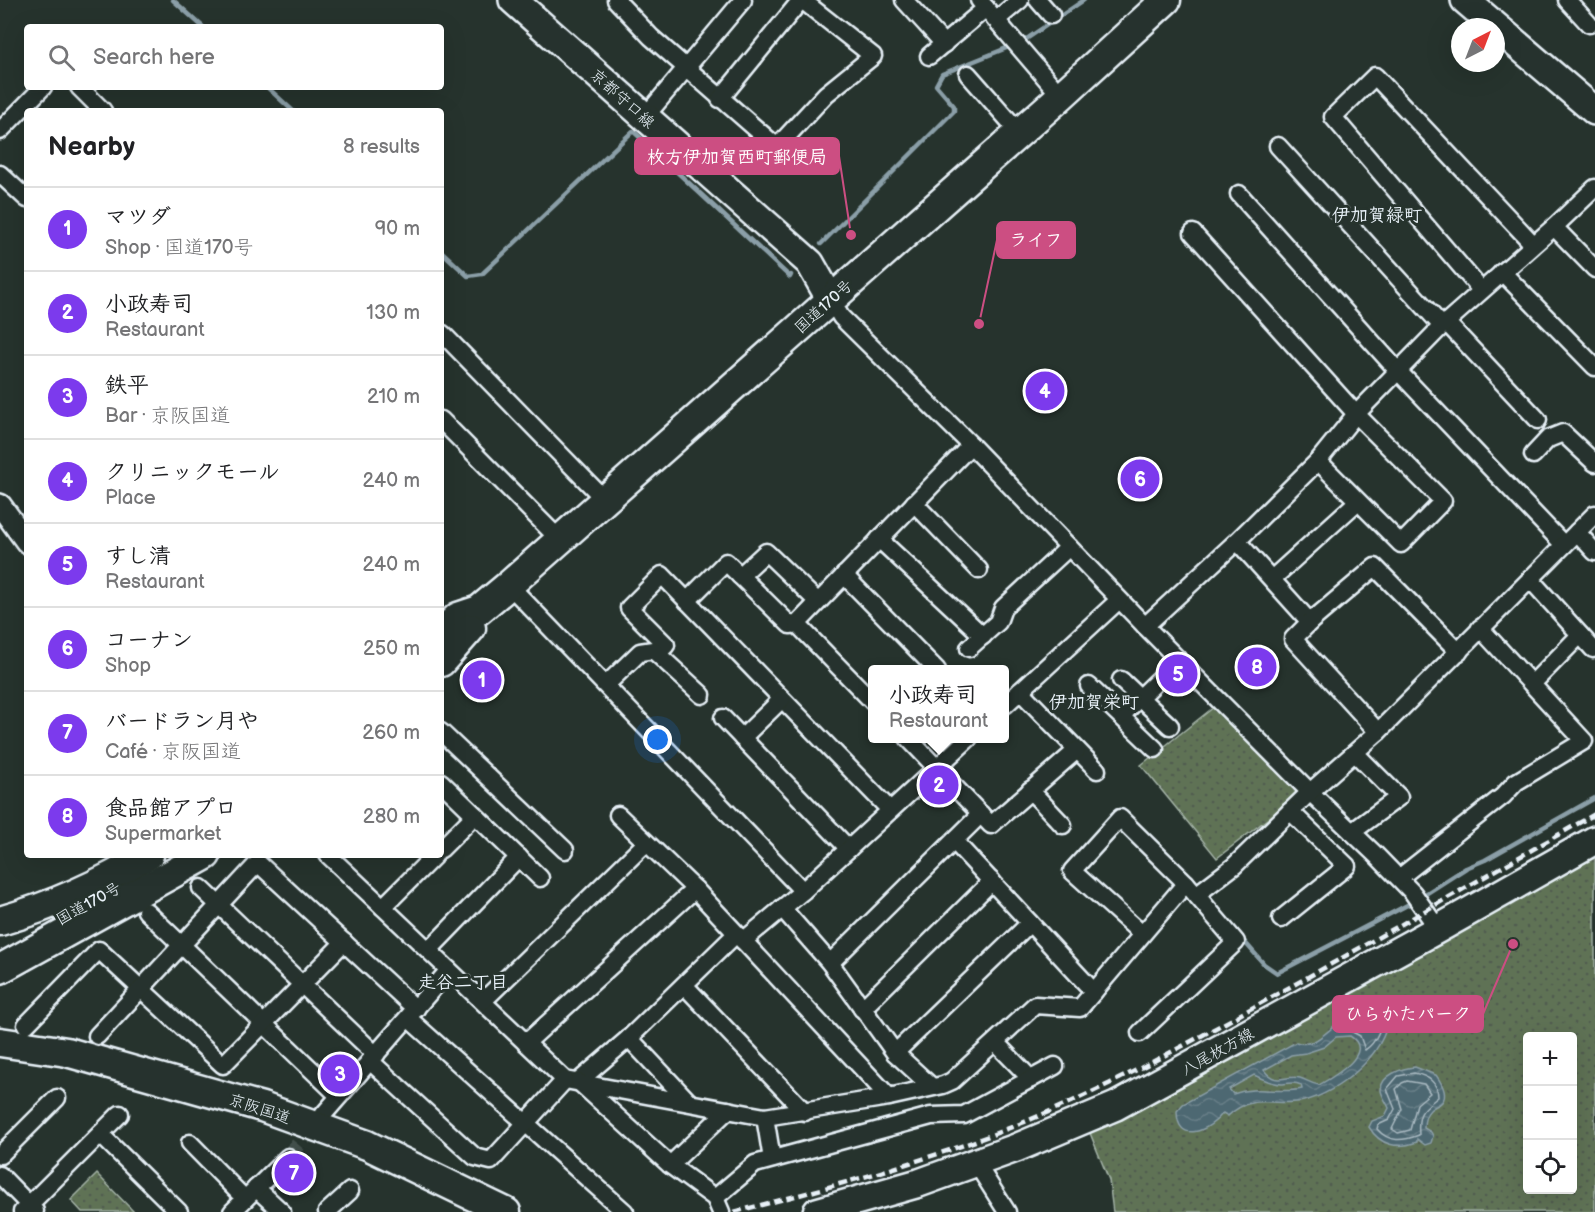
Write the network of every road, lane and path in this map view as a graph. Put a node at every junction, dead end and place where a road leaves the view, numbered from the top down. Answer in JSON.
{"nodes":[{"id":1,"x":513,"y":0,"type":"edge"},
{"id":2,"x":616,"y":0,"type":"edge"},
{"id":3,"x":801,"y":0,"type":"edge"},
{"id":4,"x":904,"y":0,"type":"edge"},
{"id":5,"x":1020,"y":0,"type":"edge"},
{"id":6,"x":1038,"y":0,"type":"edge"},
{"id":7,"x":1166,"y":0,"type":"edge"},
{"id":8,"x":1465,"y":0,"type":"edge"},
{"id":9,"x":1567,"y":0,"type":"edge"},
{"id":10,"x":741,"y":1,"type":"edge"},
{"id":11,"x":987,"y":9,"type":"edge"},
{"id":12,"x":1051,"y":15,"type":"dead end"},
{"id":13,"x":1589,"y":24,"type":"dead end"},
{"id":14,"x":944,"y":44,"type":"junction"},
{"id":15,"x":928,"y":57,"type":"dead end"},
{"id":16,"x":686,"y":68,"type":"junction"},
{"id":17,"x":968,"y":74,"type":"dead end"},
{"id":18,"x":41,"y":90,"type":"edge"},
{"id":19,"x":82,"y":90,"type":"edge"},
{"id":20,"x":1061,"y":96,"type":"junction"},
{"id":21,"x":720,"y":99,"type":"junction"},
{"id":22,"x":26,"y":108,"type":"edge"},
{"id":23,"x":100,"y":108,"type":"edge"},
{"id":24,"x":24,"y":111,"type":"edge"},
{"id":25,"x":1595,"y":111,"type":"edge"},
{"id":26,"x":645,"y":117,"type":"junction"},
{"id":27,"x":0,"y":131,"type":"edge"},
{"id":28,"x":1019,"y":132,"type":"junction"},
{"id":29,"x":1278,"y":146,"type":"dead end"},
{"id":30,"x":0,"y":174,"type":"edge"},
{"id":31,"x":1595,"y":188,"type":"edge"},
{"id":32,"x":1239,"y":194,"type":"dead end"},
{"id":33,"x":24,"y":196,"type":"edge"},
{"id":34,"x":1554,"y":228,"type":"junction"},
{"id":35,"x":1193,"y":233,"type":"dead end"},
{"id":36,"x":1533,"y":244,"type":"junction"},
{"id":37,"x":1595,"y":269,"type":"edge"},
{"id":38,"x":1502,"y":272,"type":"junction"},
{"id":39,"x":1481,"y":290,"type":"junction"},
{"id":40,"x":836,"y":308,"type":"junction"},
{"id":41,"x":1444,"y":324,"type":"junction"},
{"id":42,"x":444,"y":334,"type":"edge"},
{"id":43,"x":1595,"y":367,"type":"edge"},
{"id":44,"x":1398,"y":371,"type":"junction"},
{"id":45,"x":1356,"y":414,"type":"junction"},
{"id":46,"x":444,"y":423,"type":"edge"},
{"id":47,"x":1545,"y":442,"type":"junction"},
{"id":48,"x":971,"y":445,"type":"junction"},
{"id":49,"x":1533,"y":455,"type":"dead end"},
{"id":50,"x":1318,"y":461,"type":"junction"},
{"id":51,"x":1595,"y":463,"type":"edge"},
{"id":52,"x":605,"y":500,"type":"junction"},
{"id":53,"x":1357,"y":502,"type":"junction"},
{"id":54,"x":914,"y":504,"type":"junction"},
{"id":55,"x":0,"y":505,"type":"edge"},
{"id":56,"x":1595,"y":514,"type":"edge"},
{"id":57,"x":1578,"y":531,"type":"junction"},
{"id":58,"x":24,"y":538,"type":"edge"},
{"id":59,"x":879,"y":539,"type":"junction"},
{"id":60,"x":560,"y":540,"type":"junction"},
{"id":61,"x":1237,"y":541,"type":"junction"},
{"id":62,"x":1564,"y":545,"type":"junction"},
{"id":63,"x":1069,"y":547,"type":"junction"},
{"id":64,"x":1595,"y":552,"type":"edge"},
{"id":65,"x":979,"y":570,"type":"dead end"},
{"id":66,"x":844,"y":575,"type":"junction"},
{"id":67,"x":740,"y":576,"type":"junction"},
{"id":68,"x":1273,"y":578,"type":"junction"},
{"id":69,"x":1530,"y":579,"type":"junction"},
{"id":70,"x":509,"y":585,"type":"junction"},
{"id":71,"x":687,"y":600,"type":"junction"},
{"id":72,"x":1119,"y":600,"type":"junction"},
{"id":73,"x":818,"y":602,"type":"junction"},
{"id":74,"x":475,"y":619,"type":"junction"},
{"id":75,"x":1310,"y":622,"type":"junction"},
{"id":76,"x":797,"y":624,"type":"junction"},
{"id":77,"x":1145,"y":626,"type":"junction"},
{"id":78,"x":1480,"y":628,"type":"junction"},
{"id":79,"x":444,"y":630,"type":"edge"},
{"id":80,"x":1580,"y":635,"type":"junction"},
{"id":81,"x":983,"y":636,"type":"junction"},
{"id":82,"x":969,"y":648,"type":"dead end"},
{"id":83,"x":1593,"y":649,"type":"dead end"},
{"id":84,"x":444,"y":650,"type":"edge"},
{"id":85,"x":1459,"y":652,"type":"junction"},
{"id":86,"x":658,"y":653,"type":"junction"},
{"id":87,"x":444,"y":658,"type":"edge"},
{"id":88,"x":1179,"y":660,"type":"junction"},
{"id":89,"x":933,"y":665,"type":"edge"},
{"id":90,"x":1121,"y":680,"type":"dead end"},
{"id":91,"x":1532,"y":684,"type":"junction"},
{"id":92,"x":606,"y":685,"type":"junction"},
{"id":93,"x":1089,"y":686,"type":"dead end"},
{"id":94,"x":1020,"y":691,"type":"junction"},
{"id":95,"x":702,"y":695,"type":"dead end"},
{"id":96,"x":868,"y":697,"type":"edge"},
{"id":97,"x":1140,"y":698,"type":"junction"},
{"id":98,"x":782,"y":699,"type":"junction"},
{"id":99,"x":1009,"y":701,"type":"edge"},
{"id":100,"x":1121,"y":717,"type":"junction"},
{"id":101,"x":723,"y":718,"type":"dead end"},
{"id":102,"x":1170,"y":726,"type":"dead end"},
{"id":103,"x":1378,"y":732,"type":"junction"},
{"id":104,"x":444,"y":735,"type":"edge"},
{"id":105,"x":742,"y":738,"type":"junction"},
{"id":106,"x":913,"y":743,"type":"edge"},
{"id":107,"x":964,"y":743,"type":"edge"},
{"id":108,"x":1155,"y":749,"type":"dead end"},
{"id":109,"x":1077,"y":750,"type":"junction"},
{"id":110,"x":1355,"y":753,"type":"junction"},
{"id":111,"x":937,"y":768,"type":"junction"},
{"id":112,"x":1097,"y":770,"type":"dead end"},
{"id":113,"x":444,"y":785,"type":"edge"},
{"id":114,"x":1030,"y":790,"type":"junction"},
{"id":115,"x":1310,"y":792,"type":"junction"},
{"id":116,"x":890,"y":810,"type":"junction"},
{"id":117,"x":1290,"y":811,"type":"junction"},
{"id":118,"x":981,"y":814,"type":"junction"},
{"id":119,"x":475,"y":815,"type":"junction"},
{"id":120,"x":618,"y":815,"type":"dead end"},
{"id":121,"x":1063,"y":825,"type":"dead end"},
{"id":122,"x":1352,"y":832,"type":"junction"},
{"id":123,"x":1595,"y":840,"type":"edge"},
{"id":124,"x":955,"y":842,"type":"junction"},
{"id":125,"x":646,"y":843,"type":"junction"},
{"id":126,"x":444,"y":846,"type":"edge"},
{"id":127,"x":849,"y":849,"type":"junction"},
{"id":128,"x":565,"y":850,"type":"dead end"},
{"id":129,"x":519,"y":857,"type":"junction"},
{"id":130,"x":117,"y":858,"type":"edge"},
{"id":131,"x":143,"y":858,"type":"edge"},
{"id":132,"x":170,"y":858,"type":"edge"},
{"id":133,"x":201,"y":858,"type":"edge"},
{"id":134,"x":338,"y":858,"type":"edge"},
{"id":135,"x":432,"y":858,"type":"edge"},
{"id":136,"x":540,"y":878,"type":"dead end"},
{"id":137,"x":1399,"y":878,"type":"junction"},
{"id":138,"x":992,"y":881,"type":"junction"},
{"id":139,"x":201,"y":888,"type":"dead end"},
{"id":140,"x":695,"y":889,"type":"junction"},
{"id":141,"x":1191,"y":889,"type":"junction"},
{"id":142,"x":803,"y":891,"type":"junction"},
{"id":143,"x":219,"y":905,"type":"junction"},
{"id":144,"x":383,"y":907,"type":"junction"},
{"id":145,"x":782,"y":908,"type":"junction"},
{"id":146,"x":0,"y":910,"type":"edge"},
{"id":147,"x":146,"y":911,"type":"dead end"},
{"id":148,"x":1281,"y":919,"type":"dead end"},
{"id":149,"x":0,"y":921,"type":"edge"},
{"id":150,"x":1030,"y":923,"type":"junction"},
{"id":151,"x":1438,"y":929,"type":"junction"},
{"id":152,"x":1143,"y":934,"type":"junction"},
{"id":153,"x":740,"y":938,"type":"junction"},
{"id":154,"x":344,"y":942,"type":"junction"},
{"id":155,"x":181,"y":945,"type":"junction"},
{"id":156,"x":429,"y":950,"type":"junction"},
{"id":157,"x":0,"y":951,"type":"edge"},
{"id":158,"x":830,"y":963,"type":"junction"},
{"id":159,"x":0,"y":969,"type":"edge"},
{"id":160,"x":449,"y":970,"type":"junction"},
{"id":161,"x":303,"y":985,"type":"junction"},
{"id":162,"x":684,"y":985,"type":"junction"},
{"id":163,"x":140,"y":989,"type":"junction"},
{"id":164,"x":1094,"y":992,"type":"junction"},
{"id":165,"x":483,"y":1002,"type":"junction"},
{"id":166,"x":862,"y":1009,"type":"junction"},
{"id":167,"x":412,"y":1013,"type":"junction"},
{"id":168,"x":26,"y":1025,"type":"dead end"},
{"id":169,"x":264,"y":1025,"type":"junction"},
{"id":170,"x":1140,"y":1033,"type":"dead end"},
{"id":171,"x":97,"y":1036,"type":"dead end"},
{"id":172,"x":629,"y":1038,"type":"junction"},
{"id":173,"x":995,"y":1041,"type":"junction"},
{"id":174,"x":0,"y":1042,"type":"edge"},
{"id":175,"x":526,"y":1043,"type":"junction"},
{"id":176,"x":895,"y":1053,"type":"junction"},
{"id":177,"x":373,"y":1058,"type":"junction"},
{"id":178,"x":0,"y":1062,"type":"edge"},
{"id":179,"x":1055,"y":1066,"type":"dead end"},
{"id":180,"x":1032,"y":1079,"type":"junction"},
{"id":181,"x":572,"y":1081,"type":"junction"},
{"id":182,"x":924,"y":1089,"type":"junction"},
{"id":183,"x":339,"y":1096,"type":"junction"},
{"id":184,"x":889,"y":1097,"type":"junction"},
{"id":185,"x":57,"y":1098,"type":"dead end"},
{"id":186,"x":689,"y":1102,"type":"junction"},
{"id":187,"x":728,"y":1110,"type":"junction"},
{"id":188,"x":804,"y":1112,"type":"junction"},
{"id":189,"x":120,"y":1114,"type":"dead end"},
{"id":190,"x":323,"y":1115,"type":"tunnel mouth"},
{"id":191,"x":765,"y":1117,"type":"junction"},
{"id":192,"x":925,"y":1118,"type":"junction"},
{"id":193,"x":526,"y":1123,"type":"junction"},
{"id":194,"x":100,"y":1134,"type":"junction"},
{"id":195,"x":190,"y":1143,"type":"dead end"},
{"id":196,"x":0,"y":1155,"type":"edge"},
{"id":197,"x":288,"y":1157,"type":"tunnel mouth"},
{"id":198,"x":772,"y":1160,"type":"junction"},
{"id":199,"x":976,"y":1163,"type":"junction"},
{"id":200,"x":670,"y":1165,"type":"junction"},
{"id":201,"x":0,"y":1175,"type":"edge"},
{"id":202,"x":350,"y":1191,"type":"dead end"},
{"id":203,"x":251,"y":1194,"type":"junction"},
{"id":204,"x":718,"y":1205,"type":"edge"},
{"id":205,"x":29,"y":1210,"type":"edge"},
{"id":206,"x":505,"y":1211,"type":"edge"},
{"id":207,"x":179,"y":1212,"type":"edge"},
{"id":208,"x":232,"y":1212,"type":"edge"},
{"id":209,"x":282,"y":1212,"type":"edge"},
{"id":210,"x":327,"y":1212,"type":"edge"},
{"id":211,"x":468,"y":1212,"type":"edge"},
{"id":212,"x":625,"y":1212,"type":"edge"},
{"id":213,"x":817,"y":1212,"type":"edge"},
{"id":214,"x":1007,"y":1212,"type":"edge"}],
"edges":[{"from":1,"to":26,"type":"main road","name":"京都守口線"},
{"from":2,"to":16,"type":"street"},
{"from":3,"to":21,"type":"street"},
{"from":3,"to":21,"type":"street"},
{"from":4,"to":14,"type":"street"},
{"from":5,"to":11,"type":"street"},
{"from":6,"to":12,"type":"street"},
{"from":7,"to":20,"type":"highway","name":"国道170号"},
{"from":8,"to":25,"type":"main road"},
{"from":9,"to":13,"type":"street"},
{"from":10,"to":16,"type":"street"},
{"from":11,"to":14,"type":"street"},
{"from":11,"to":20,"type":"street"},
{"from":14,"to":15,"type":"street"},
{"from":16,"to":21,"type":"street"},
{"from":16,"to":26,"type":"street"},
{"from":17,"to":28,"type":"street"},
{"from":18,"to":22,"type":"street"},
{"from":19,"to":23,"type":"street"},
{"from":20,"to":28,"type":"highway","name":"国道170号"},
{"from":24,"to":27,"type":"street"},
{"from":26,"to":40,"type":"main road","name":"京都守口線"},
{"from":28,"to":40,"type":"highway","name":"国道170号"},
{"from":29,"to":41,"type":"street"},
{"from":30,"to":33,"type":"street"},
{"from":31,"to":34,"type":"street"},
{"from":32,"to":44,"type":"street"},
{"from":34,"to":36,"type":"street"},
{"from":34,"to":37,"type":"street"},
{"from":35,"to":45,"type":"street"},
{"from":36,"to":38,"type":"street"},
{"from":36,"to":39,"type":"street"},
{"from":38,"to":39,"type":"street"},
{"from":38,"to":43,"type":"street"},
{"from":39,"to":41,"type":"street"},
{"from":40,"to":48,"type":"street"},
{"from":40,"to":52,"type":"highway","name":"国道170号"},
{"from":41,"to":44,"type":"street"},
{"from":41,"to":47,"type":"street"},
{"from":42,"to":52,"type":"street"},
{"from":44,"to":45,"type":"street"},
{"from":44,"to":62,"type":"street"},
{"from":45,"to":50,"type":"street"},
{"from":45,"to":53,"type":"street"},
{"from":46,"to":60,"type":"street"},
{"from":47,"to":49,"type":"street"},
{"from":47,"to":51,"type":"street"},
{"from":48,"to":54,"type":"street"},
{"from":48,"to":63,"type":"street"},
{"from":50,"to":53,"type":"street"},
{"from":50,"to":61,"type":"street"},
{"from":52,"to":60,"type":"highway","name":"国道170号"},
{"from":53,"to":68,"type":"street"},
{"from":54,"to":59,"type":"street"},
{"from":54,"to":65,"type":"street"},
{"from":55,"to":58,"type":"street"},
{"from":56,"to":57,"type":"street"},
{"from":57,"to":62,"type":"street"},
{"from":57,"to":64,"type":"street"},
{"from":59,"to":66,"type":"street"},
{"from":59,"to":81,"type":"street"},
{"from":60,"to":70,"type":"highway","name":"国道170号"},
{"from":61,"to":68,"type":"street"},
{"from":61,"to":77,"type":"street"},
{"from":62,"to":69,"type":"street"},
{"from":63,"to":72,"type":"street"},
{"from":63,"to":81,"type":"street"},
{"from":66,"to":73,"type":"street"},
{"from":66,"to":89,"type":"street"},
{"from":67,"to":71,"type":"street"},
{"from":67,"to":73,"type":"street"},
{"from":67,"to":76,"type":"street"},
{"from":68,"to":75,"type":"street"},
{"from":69,"to":78,"type":"street"},
{"from":69,"to":80,"type":"street"},
{"from":70,"to":74,"type":"highway","name":"国道170号"},
{"from":70,"to":92,"type":"street"},
{"from":71,"to":86,"type":"street"},
{"from":71,"to":98,"type":"street"},
{"from":72,"to":77,"type":"street"},
{"from":72,"to":94,"type":"street"},
{"from":73,"to":76,"type":"street"},
{"from":74,"to":79,"type":"highway","name":"国道170号"},
{"from":74,"to":84,"type":"highway","name":"国道170号"},
{"from":74,"to":87,"type":"highway"},
{"from":75,"to":85,"type":"street"},
{"from":75,"to":103,"type":"street"},
{"from":76,"to":96,"type":"street"},
{"from":77,"to":88,"type":"street"},
{"from":78,"to":85,"type":"street"},
{"from":78,"to":91,"type":"street"},
{"from":80,"to":83,"type":"street"},
{"from":80,"to":91,"type":"street"},
{"from":81,"to":82,"type":"street"},
{"from":85,"to":103,"type":"street"},
{"from":86,"to":92,"type":"street"},
{"from":86,"to":95,"type":"street"},
{"from":88,"to":97,"type":"street"},
{"from":88,"to":115,"type":"street"},
{"from":90,"to":97,"type":"street"},
{"from":91,"to":137,"type":"street"},
{"from":92,"to":142,"type":"street"},
{"from":93,"to":100,"type":"street"},
{"from":94,"to":99,"type":"street"},
{"from":94,"to":109,"type":"street"},
{"from":97,"to":100,"type":"street"},
{"from":97,"to":102,"type":"street"},
{"from":98,"to":105,"type":"street"},
{"from":98,"to":116,"type":"street"},
{"from":100,"to":108,"type":"street"},
{"from":101,"to":105,"type":"street"},
{"from":103,"to":110,"type":"street"},
{"from":104,"to":128,"type":"street"},
{"from":105,"to":127,"type":"street"},
{"from":106,"to":111,"type":"street"},
{"from":107,"to":111,"type":"street"},
{"from":109,"to":112,"type":"street"},
{"from":109,"to":114,"type":"street"},
{"from":110,"to":115,"type":"street"},
{"from":110,"to":122,"type":"street"},
{"from":111,"to":116,"type":"street"},
{"from":111,"to":118,"type":"street"},
{"from":113,"to":119,"type":"street"},
{"from":114,"to":118,"type":"street"},
{"from":114,"to":121,"type":"street"},
{"from":115,"to":117,"type":"street"},
{"from":115,"to":122,"type":"street"},
{"from":116,"to":127,"type":"street"},
{"from":117,"to":141,"type":"street"},
{"from":117,"to":148,"type":"street"},
{"from":118,"to":124,"type":"street"},
{"from":119,"to":126,"type":"street"},
{"from":119,"to":129,"type":"street"},
{"from":120,"to":125,"type":"street"},
{"from":122,"to":137,"type":"street"},
{"from":123,"to":151,"type":"main road","name":"八尾枚方線"},
{"from":124,"to":138,"type":"street"},
{"from":124,"to":158,"type":"street"},
{"from":125,"to":140,"type":"street"},
{"from":125,"to":165,"type":"street"},
{"from":127,"to":142,"type":"street"},
{"from":129,"to":136,"type":"street"},
{"from":129,"to":156,"type":"street"},
{"from":130,"to":146,"type":"highway","name":"国道170号"},
{"from":131,"to":149,"type":"highway"},
{"from":132,"to":157,"type":"highway","name":"国道170号"},
{"from":133,"to":159,"type":"highway"},
{"from":134,"to":144,"type":"street"},
{"from":135,"to":144,"type":"street"},
{"from":137,"to":151,"type":"street"},
{"from":138,"to":150,"type":"street"},
{"from":138,"to":166,"type":"street"},
{"from":139,"to":143,"type":"street"},
{"from":140,"to":153,"type":"street"},
{"from":140,"to":175,"type":"street"},
{"from":141,"to":152,"type":"street"},
{"from":141,"to":152,"type":"street"},
{"from":141,"to":170,"type":"street"},
{"from":142,"to":145,"type":"street"},
{"from":143,"to":154,"type":"street"},
{"from":143,"to":155,"type":"street"},
{"from":143,"to":161,"type":"street"},
{"from":144,"to":156,"type":"street"},
{"from":145,"to":153,"type":"street"},
{"from":145,"to":158,"type":"street"},
{"from":147,"to":155,"type":"street"},
{"from":150,"to":164,"type":"street"},
{"from":150,"to":176,"type":"street"},
{"from":151,"to":199,"type":"main road","name":"八尾枚方線"},
{"from":152,"to":164,"type":"street"},
{"from":153,"to":162,"type":"street"},
{"from":153,"to":184,"type":"street"},
{"from":154,"to":161,"type":"street"},
{"from":154,"to":167,"type":"street"},
{"from":155,"to":163,"type":"street"},
{"from":155,"to":169,"type":"street"},
{"from":156,"to":160,"type":"street"},
{"from":158,"to":166,"type":"street"},
{"from":160,"to":165,"type":"street"},
{"from":160,"to":167,"type":"street"},
{"from":161,"to":169,"type":"street"},
{"from":161,"to":177,"type":"street"},
{"from":162,"to":172,"type":"street"},
{"from":162,"to":188,"type":"street"},
{"from":163,"to":168,"type":"street"},
{"from":163,"to":169,"type":"street"},
{"from":163,"to":171,"type":"street"},
{"from":164,"to":173,"type":"street"},
{"from":165,"to":175,"type":"street"},
{"from":166,"to":176,"type":"street"},
{"from":167,"to":177,"type":"street"},
{"from":167,"to":193,"type":"street"},
{"from":169,"to":183,"type":"street"},
{"from":172,"to":181,"type":"street"},
{"from":172,"to":186,"type":"street"},
{"from":173,"to":180,"type":"street"},
{"from":173,"to":182,"type":"street"},
{"from":174,"to":206,"type":"highway","name":"京阪国道"},
{"from":175,"to":181,"type":"street"},
{"from":176,"to":182,"type":"street"},
{"from":177,"to":183,"type":"street"},
{"from":177,"to":193,"type":"street"},
{"from":178,"to":211,"type":"highway","name":"京阪国道"},
{"from":179,"to":180,"type":"street"},
{"from":180,"to":192,"type":"street"},
{"from":181,"to":186,"type":"street"},
{"from":181,"to":193,"type":"street"},
{"from":181,"to":200,"type":"street"},
{"from":182,"to":184,"type":"street"},
{"from":182,"to":192,"type":"street"},
{"from":183,"to":190,"type":"street"},
{"from":184,"to":188,"type":"street"},
{"from":185,"to":196,"type":"street"},
{"from":186,"to":187,"type":"street"},
{"from":187,"to":191,"type":"street"},
{"from":187,"to":200,"type":"street"},
{"from":188,"to":191,"type":"street"},
{"from":189,"to":194,"type":"street"},
{"from":191,"to":198,"type":"street"},
{"from":192,"to":198,"type":"street"},
{"from":193,"to":212,"type":"street"},
{"from":194,"to":205,"type":"street"},
{"from":194,"to":207,"type":"street"},
{"from":195,"to":203,"type":"street"},
{"from":197,"to":203,"type":"street"},
{"from":198,"to":204,"type":"street"},
{"from":199,"to":213,"type":"main road","name":"八尾枚方線"},
{"from":199,"to":214,"type":"street"},
{"from":200,"to":204,"type":"street"},
{"from":201,"to":205,"type":"street"},
{"from":202,"to":210,"type":"street"},
{"from":203,"to":208,"type":"street"},
{"from":203,"to":209,"type":"street"}]}
